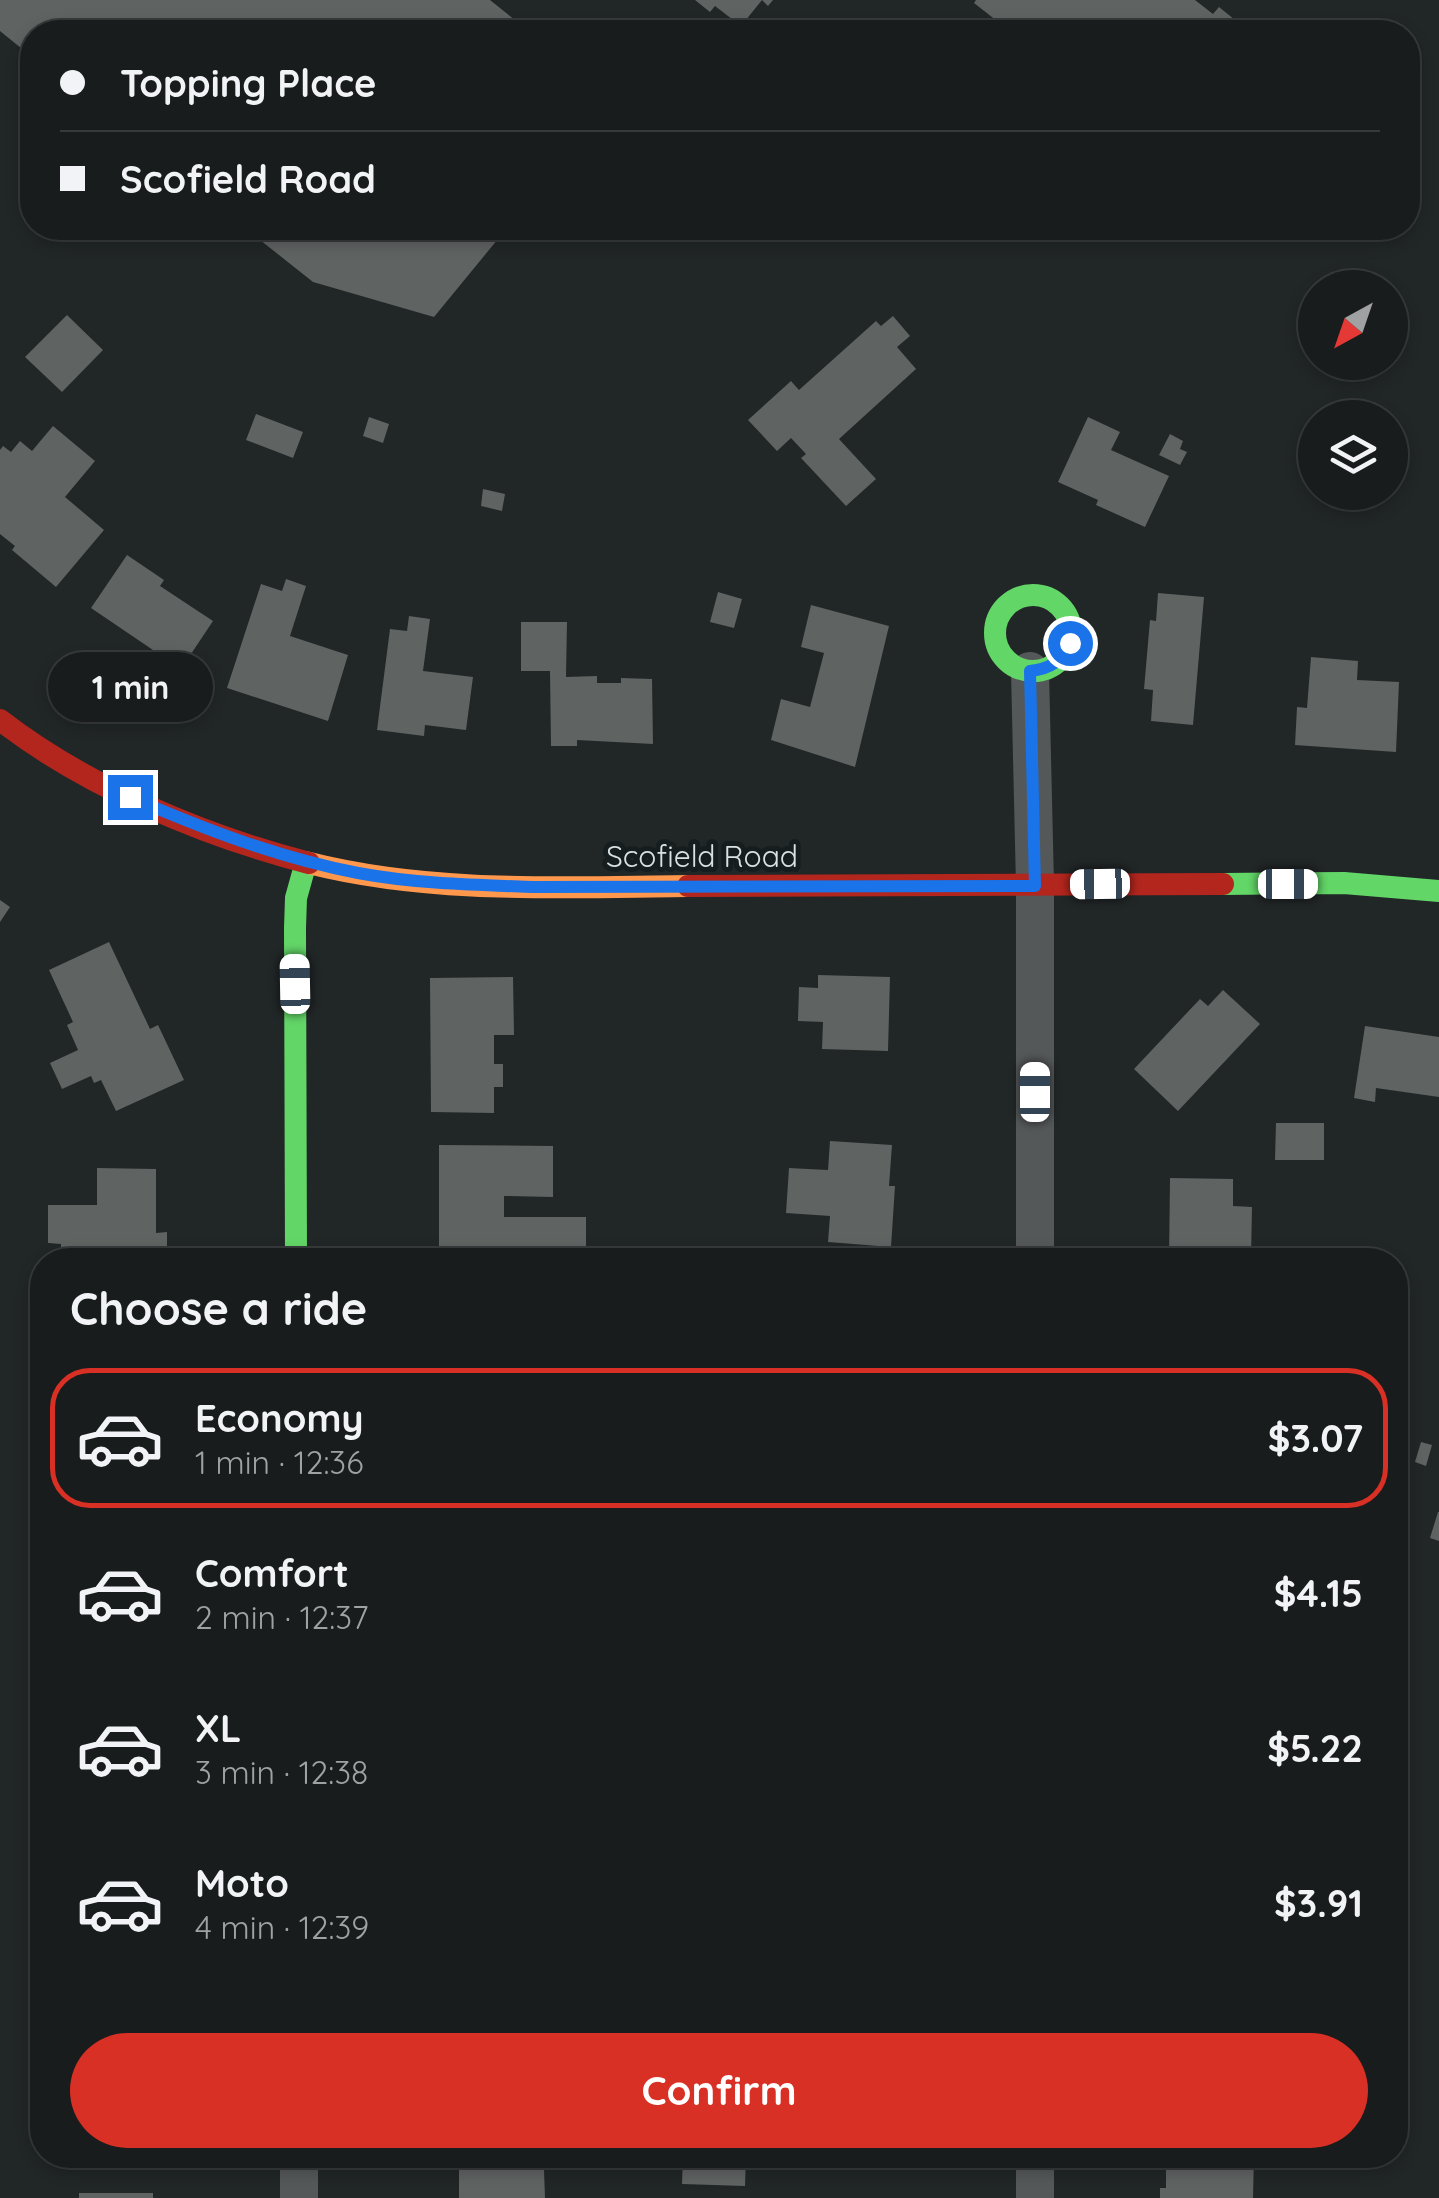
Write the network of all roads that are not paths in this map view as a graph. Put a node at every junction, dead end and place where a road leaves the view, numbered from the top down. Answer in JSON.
{"nodes":[{"id":1,"x":1030,"y":671,"type":"dead end"},
{"id":2,"x":0,"y":720,"type":"edge"},
{"id":3,"x":306,"y":862,"type":"junction"},
{"id":4,"x":1035,"y":886,"type":"junction"},
{"id":5,"x":1439,"y":892,"type":"edge"},
{"id":6,"x":296,"y":1248,"type":"edge"},
{"id":7,"x":1035,"y":1248,"type":"edge"},
{"id":8,"x":299,"y":2168,"type":"edge"},
{"id":9,"x":1036,"y":2168,"type":"edge"},
{"id":10,"x":300,"y":2198,"type":"edge"},
{"id":11,"x":1036,"y":2198,"type":"edge"}],
"edges":[{"from":1,"to":4,"type":"street"},
{"from":2,"to":3,"type":"street","name":"Scofield Road"},
{"from":3,"to":4,"type":"street","name":"Scofield Road"},
{"from":3,"to":6,"type":"street"},
{"from":4,"to":5,"type":"street","name":"Scofield Road"},
{"from":4,"to":7,"type":"street"},
{"from":8,"to":10,"type":"street"},
{"from":9,"to":11,"type":"street"}]}
